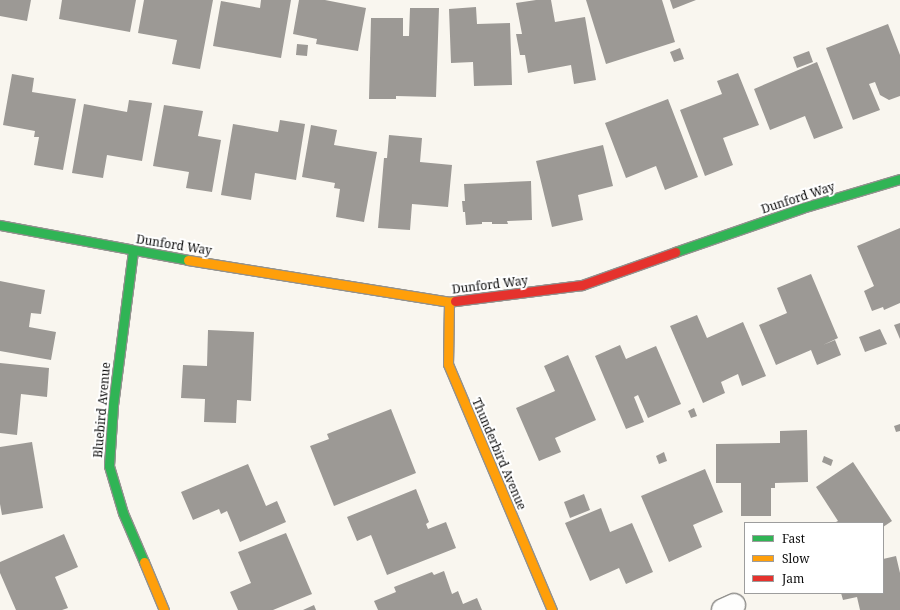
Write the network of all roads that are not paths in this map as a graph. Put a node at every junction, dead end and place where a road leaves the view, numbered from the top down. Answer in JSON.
{"nodes":[{"id":1,"x":900,"y":179,"type":"edge"},
{"id":2,"x":0,"y":225,"type":"edge"},
{"id":3,"x":134,"y":251,"type":"junction"},
{"id":4,"x":449,"y":302,"type":"junction"},
{"id":5,"x":164,"y":610,"type":"edge"},
{"id":6,"x":552,"y":610,"type":"edge"}],
"edges":[{"from":1,"to":4,"type":"street","name":"Dunford Way"},
{"from":2,"to":3,"type":"street","name":"Dunford Way"},
{"from":3,"to":4,"type":"street","name":"Dunford Way"},
{"from":3,"to":5,"type":"street","name":"Bluebird Avenue"},
{"from":4,"to":6,"type":"street","name":"Thunderbird Avenue"}]}
